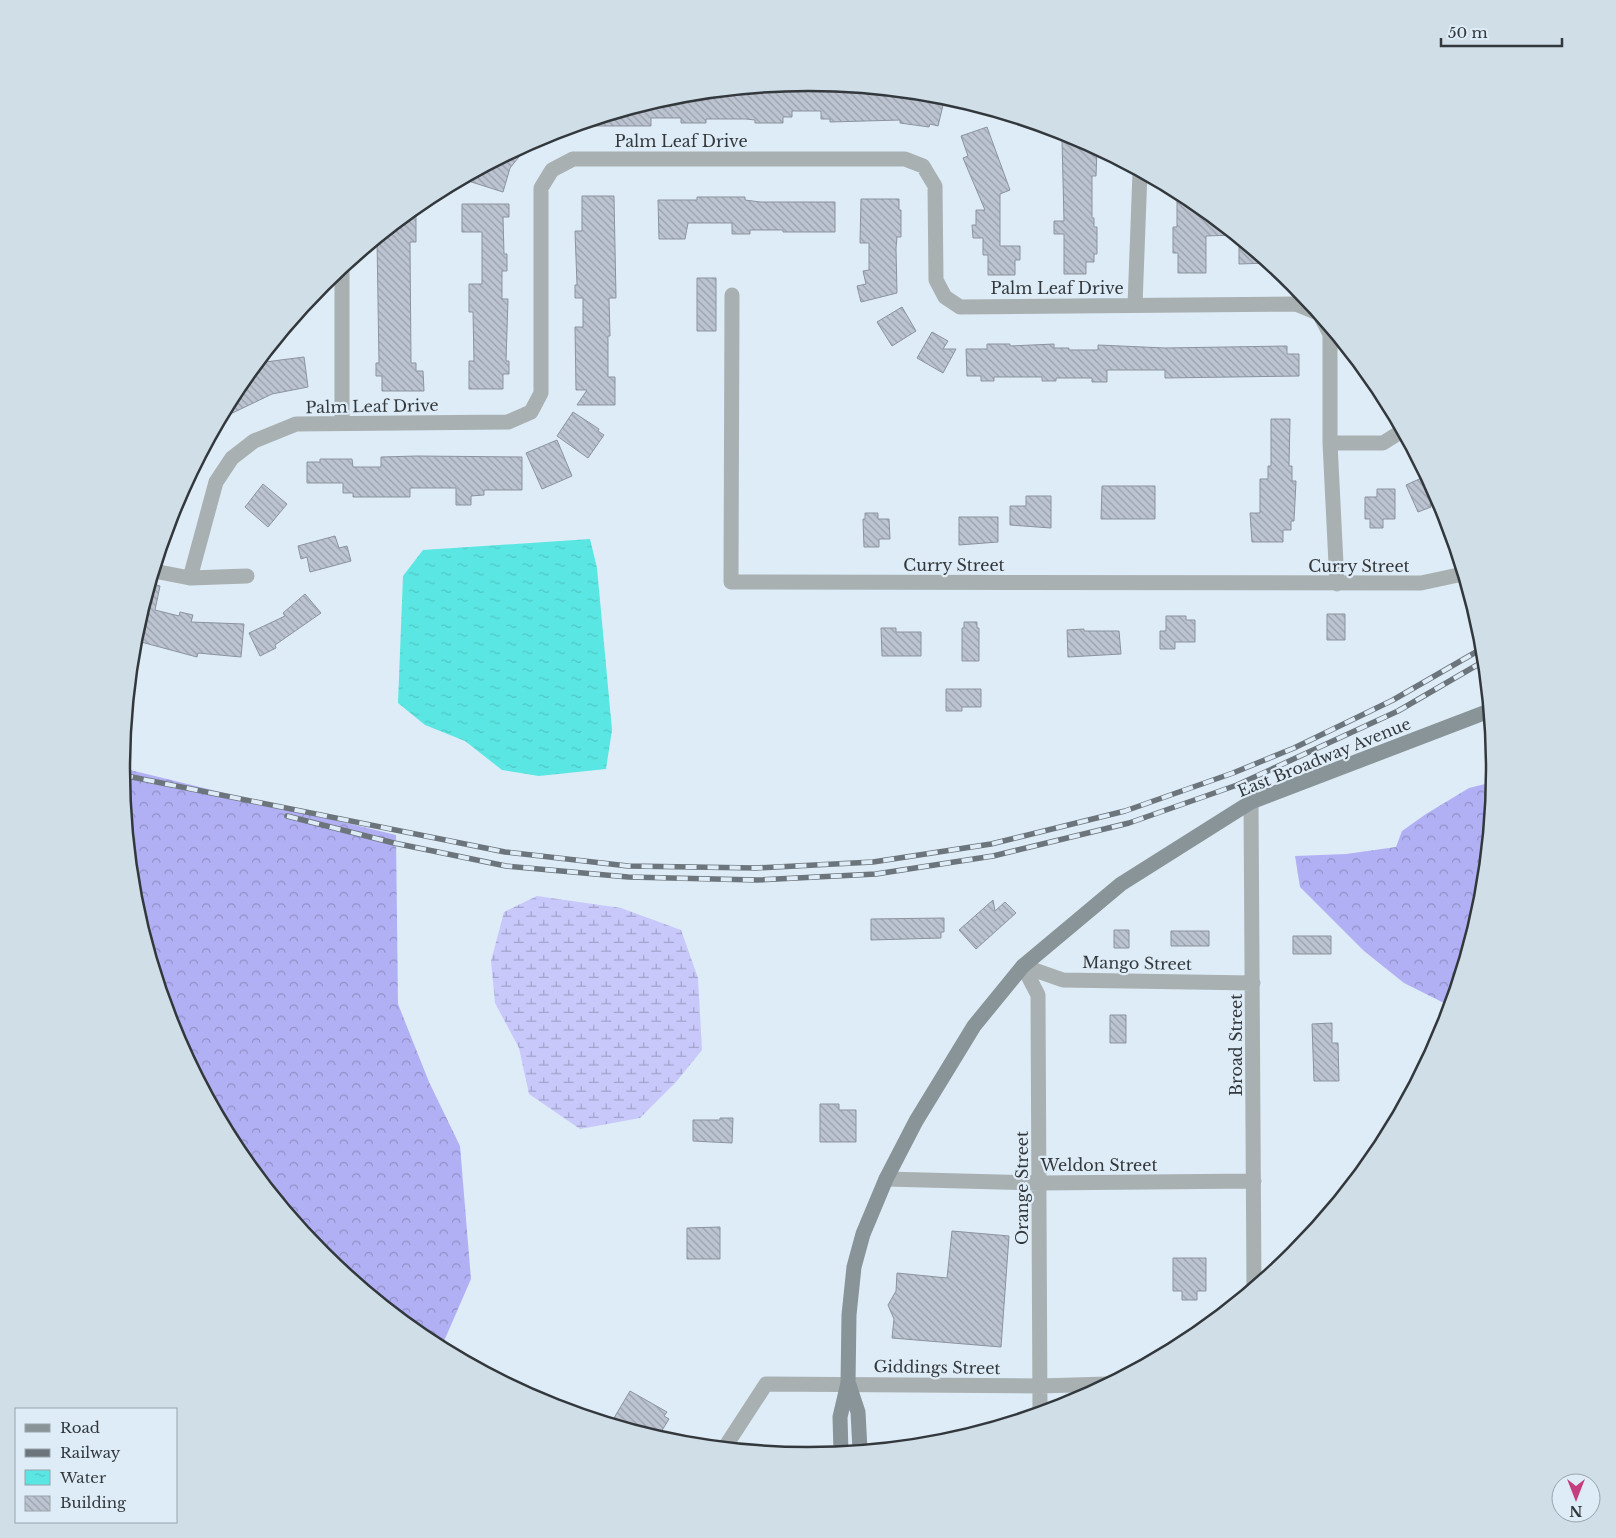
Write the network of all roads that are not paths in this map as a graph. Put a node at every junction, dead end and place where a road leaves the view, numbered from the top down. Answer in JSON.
{"nodes":[{"id":1,"x":1140,"y":178,"type":"edge"},
{"id":2,"x":342,"y":277,"type":"edge"},
{"id":3,"x":732,"y":295,"type":"dead end"},
{"id":4,"x":1136,"y":305,"type":"junction"},
{"id":5,"x":1304,"y":307,"type":"edge"},
{"id":6,"x":1330,"y":337,"type":"edge"},
{"id":7,"x":342,"y":422,"type":"junction"},
{"id":8,"x":1397,"y":434,"type":"edge"},
{"id":9,"x":1330,"y":443,"type":"junction"},
{"id":10,"x":160,"y":572,"type":"edge"},
{"id":11,"x":1457,"y":575,"type":"edge"},
{"id":12,"x":247,"y":576,"type":"dead end"},
{"id":13,"x":190,"y":578,"type":"junction"},
{"id":14,"x":1337,"y":584,"type":"junction"},
{"id":15,"x":1483,"y":713,"type":"edge"},
{"id":16,"x":1251,"y":802,"type":"junction"},
{"id":17,"x":1023,"y":966,"type":"junction"},
{"id":18,"x":1253,"y":983,"type":"junction"},
{"id":19,"x":886,"y":1179,"type":"junction"},
{"id":20,"x":1254,"y":1181,"type":"junction"},
{"id":21,"x":1040,"y":1183,"type":"junction"},
{"id":22,"x":1254,"y":1280,"type":"edge"},
{"id":23,"x":848,"y":1383,"type":"junction"},
{"id":24,"x":1091,"y":1384,"type":"edge"},
{"id":25,"x":1040,"y":1386,"type":"junction"},
{"id":26,"x":1040,"y":1406,"type":"edge"},
{"id":27,"x":728,"y":1442,"type":"edge"},
{"id":28,"x":860,"y":1444,"type":"edge"},
{"id":29,"x":841,"y":1446,"type":"edge"}],
"edges":[{"from":1,"to":4,"type":"street"},
{"from":2,"to":7,"type":"street"},
{"from":3,"to":14,"type":"street","name":"Curry Street"},
{"from":4,"to":5,"type":"street","name":"Palm Leaf Drive"},
{"from":4,"to":7,"type":"street","name":"Palm Leaf Drive"},
{"from":6,"to":9,"type":"street"},
{"from":7,"to":13,"type":"street","name":"Palm Leaf Drive"},
{"from":8,"to":9,"type":"street"},
{"from":9,"to":14,"type":"street"},
{"from":10,"to":13,"type":"street"},
{"from":11,"to":14,"type":"street","name":"Curry Street"},
{"from":12,"to":13,"type":"street"},
{"from":15,"to":16,"type":"main road","name":"East Broadway Avenue"},
{"from":16,"to":17,"type":"main road","name":"East Broadway Avenue"},
{"from":16,"to":18,"type":"street","name":"Broad Street"},
{"from":17,"to":18,"type":"street","name":"Mango Street"},
{"from":17,"to":19,"type":"main road","name":"East Broadway Avenue"},
{"from":17,"to":21,"type":"street","name":"Orange Street"},
{"from":18,"to":20,"type":"street","name":"Broad Street"},
{"from":19,"to":21,"type":"street","name":"Weldon Street"},
{"from":19,"to":23,"type":"main road","name":"East Broadway Avenue"},
{"from":20,"to":21,"type":"street","name":"Weldon Street"},
{"from":20,"to":22,"type":"street","name":"Broad Street"},
{"from":21,"to":25,"type":"street","name":"Orange Street"},
{"from":23,"to":25,"type":"street","name":"Giddings Street"},
{"from":23,"to":27,"type":"street","name":"Giddings Street"},
{"from":23,"to":28,"type":"main road"},
{"from":23,"to":29,"type":"main road"},
{"from":24,"to":25,"type":"street","name":"Giddings Street"},
{"from":25,"to":26,"type":"street","name":"Orange Street"}]}
